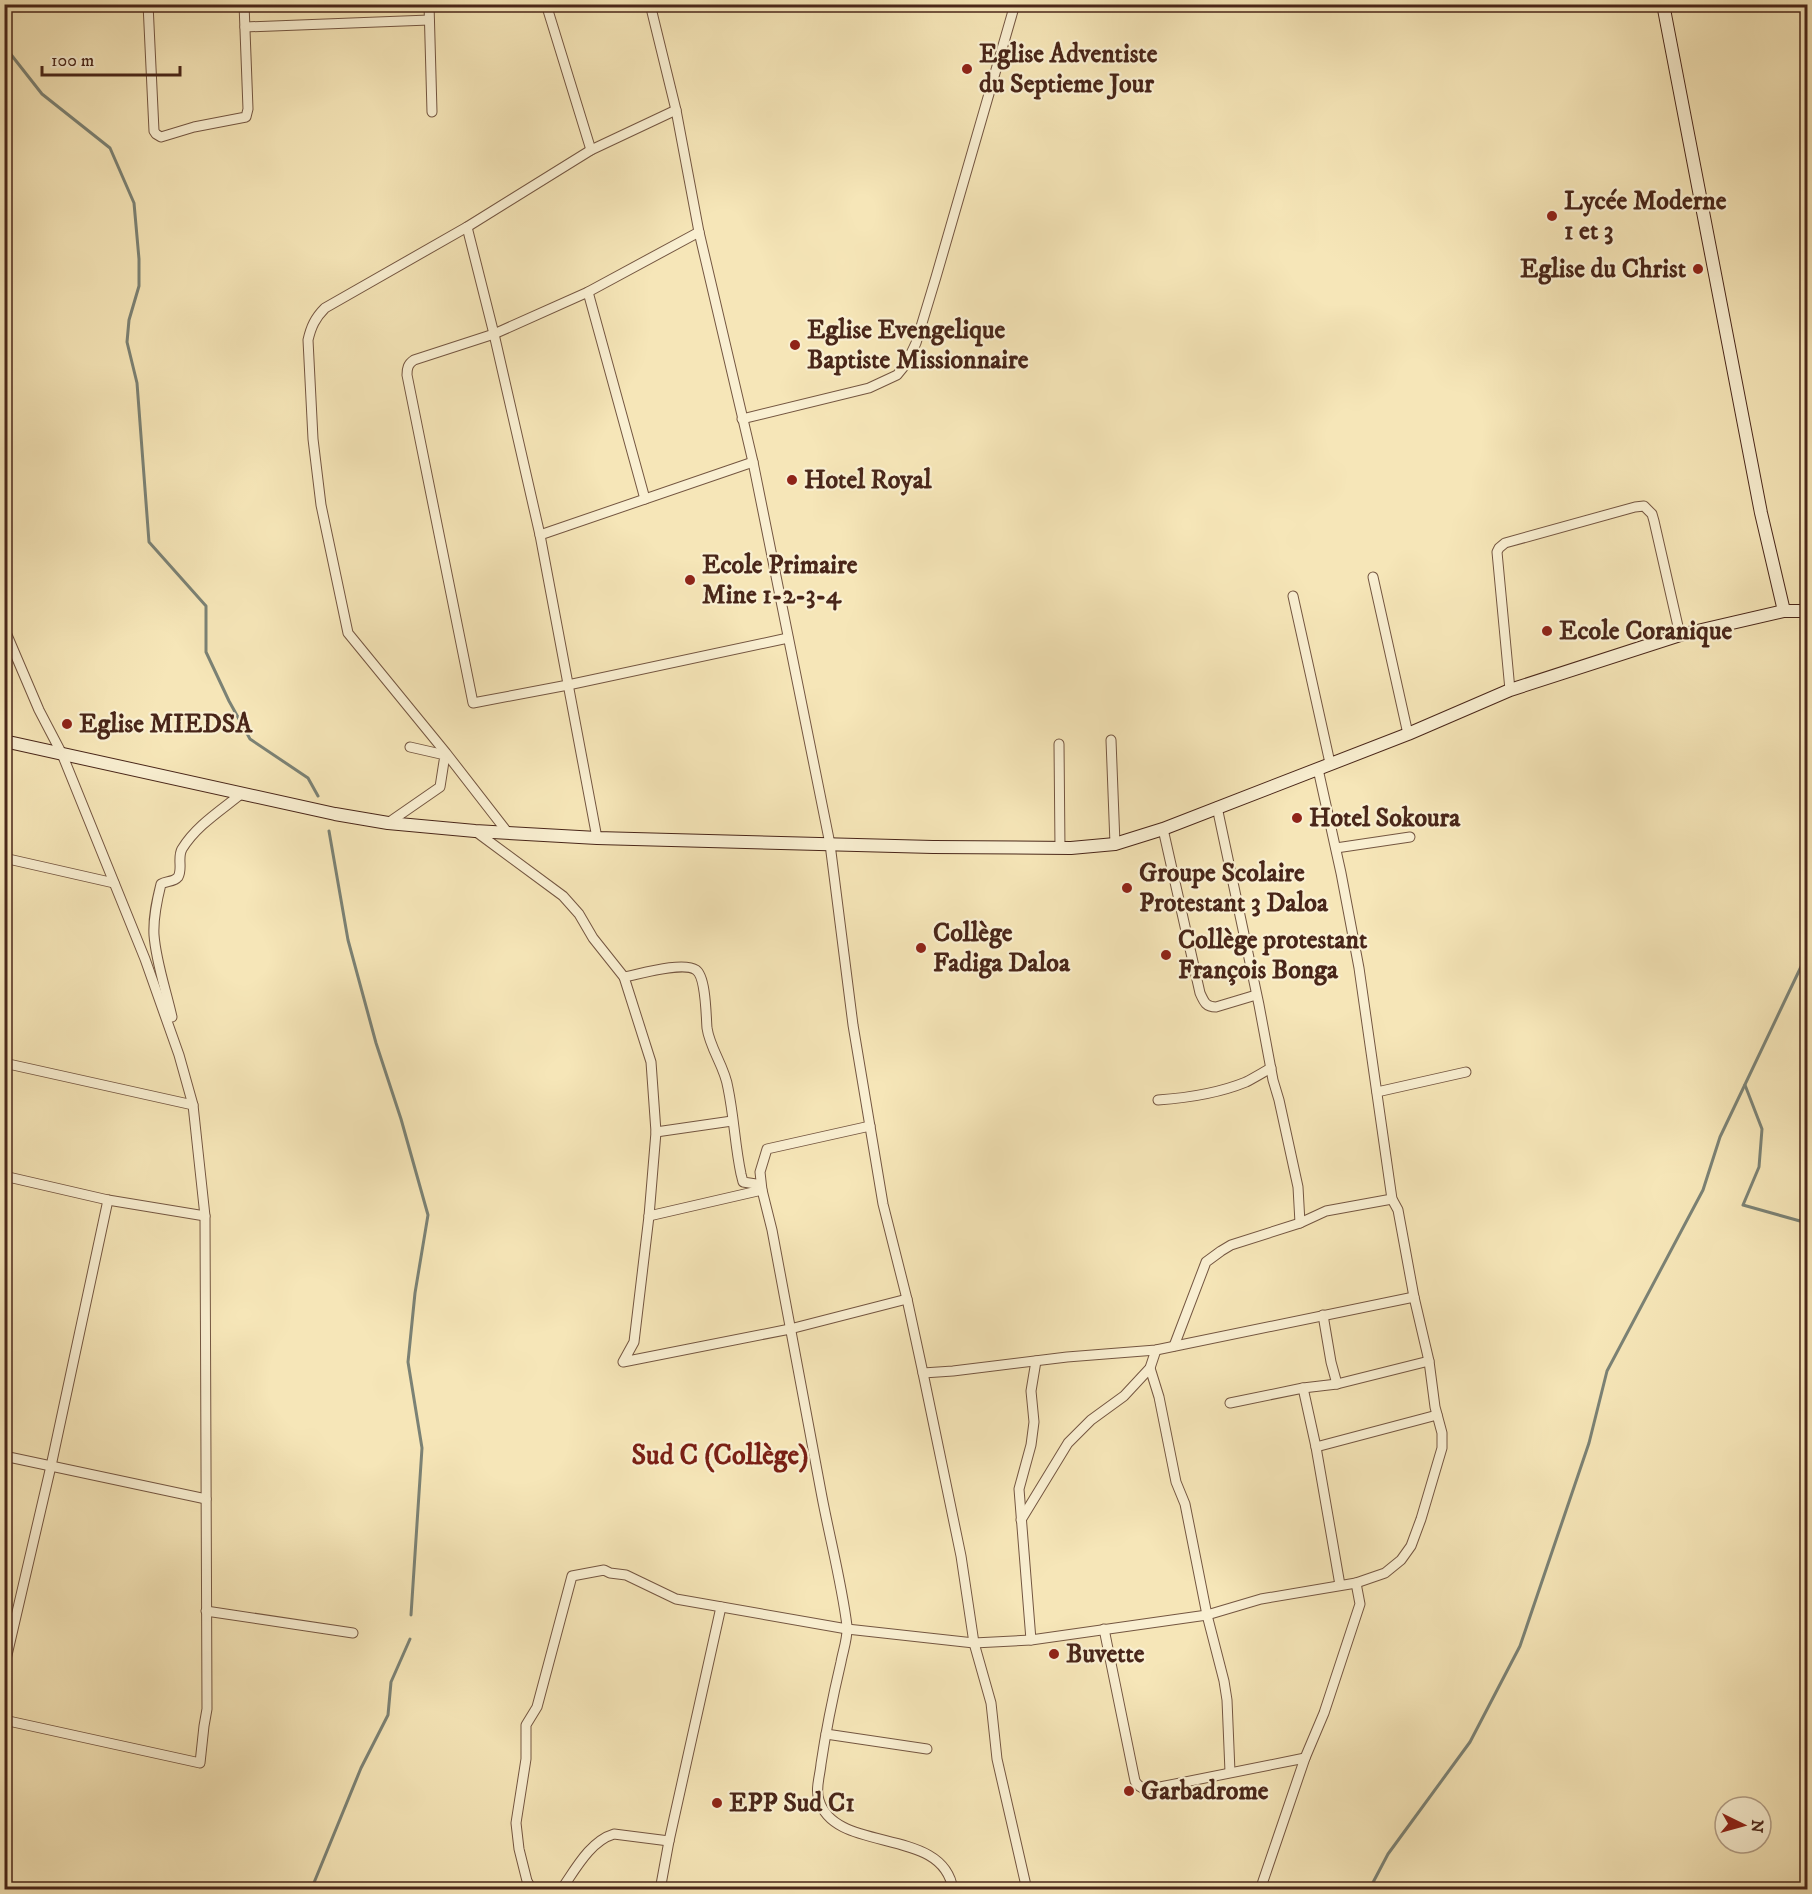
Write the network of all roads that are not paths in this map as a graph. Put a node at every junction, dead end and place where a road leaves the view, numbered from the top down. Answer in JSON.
{"nodes":[{"id":1,"x":148,"y":4,"type":"edge"},
{"id":2,"x":244,"y":4,"type":"edge"},
{"id":3,"x":429,"y":4,"type":"edge"},
{"id":4,"x":546,"y":4,"type":"edge"},
{"id":5,"x":650,"y":4,"type":"edge"},
{"id":6,"x":1015,"y":4,"type":"edge"},
{"id":7,"x":1663,"y":4,"type":"edge"},
{"id":8,"x":429,"y":20,"type":"junction"},
{"id":9,"x":245,"y":27,"type":"junction"},
{"id":10,"x":676,"y":110,"type":"junction"},
{"id":11,"x":432,"y":112,"type":"dead end"},
{"id":12,"x":591,"y":150,"type":"junction"},
{"id":13,"x":467,"y":227,"type":"junction"},
{"id":14,"x":699,"y":232,"type":"junction"},
{"id":15,"x":588,"y":292,"type":"junction"},
{"id":16,"x":494,"y":334,"type":"junction"},
{"id":17,"x":742,"y":419,"type":"junction"},
{"id":18,"x":753,"y":462,"type":"junction"},
{"id":19,"x":645,"y":499,"type":"junction"},
{"id":20,"x":540,"y":535,"type":"junction"},
{"id":21,"x":1372,"y":576,"type":"dead end"},
{"id":22,"x":1293,"y":596,"type":"dead end"},
{"id":23,"x":1784,"y":611,"type":"junction"},
{"id":24,"x":1808,"y":611,"type":"edge"},
{"id":25,"x":4,"y":628,"type":"edge"},
{"id":26,"x":1680,"y":635,"type":"junction"},
{"id":27,"x":788,"y":638,"type":"junction"},
{"id":28,"x":568,"y":685,"type":"junction"},
{"id":29,"x":1510,"y":690,"type":"junction"},
{"id":30,"x":1407,"y":734,"type":"junction"},
{"id":31,"x":1111,"y":740,"type":"dead end"},
{"id":32,"x":4,"y":741,"type":"edge"},
{"id":33,"x":1059,"y":744,"type":"dead end"},
{"id":34,"x":410,"y":747,"type":"dead end"},
{"id":35,"x":62,"y":754,"type":"junction"},
{"id":36,"x":1330,"y":763,"type":"junction"},
{"id":37,"x":1318,"y":769,"type":"junction"},
{"id":38,"x":241,"y":794,"type":"junction"},
{"id":39,"x":1217,"y":807,"type":"junction"},
{"id":40,"x":388,"y":823,"type":"junction"},
{"id":41,"x":1163,"y":829,"type":"junction"},
{"id":42,"x":475,"y":831,"type":"junction"},
{"id":43,"x":508,"y":833,"type":"junction"},
{"id":44,"x":1410,"y":837,"type":"dead end"},
{"id":45,"x":597,"y":838,"type":"junction"},
{"id":46,"x":830,"y":844,"type":"junction"},
{"id":47,"x":1115,"y":844,"type":"junction"},
{"id":48,"x":1060,"y":848,"type":"junction"},
{"id":49,"x":1336,"y":848,"type":"junction"},
{"id":50,"x":4,"y":858,"type":"edge"},
{"id":51,"x":114,"y":883,"type":"junction"},
{"id":52,"x":624,"y":977,"type":"junction"},
{"id":53,"x":1256,"y":996,"type":"junction"},
{"id":54,"x":179,"y":1055,"type":"junction"},
{"id":55,"x":4,"y":1063,"type":"edge"},
{"id":56,"x":1271,"y":1068,"type":"junction"},
{"id":57,"x":1466,"y":1072,"type":"dead end"},
{"id":58,"x":1377,"y":1092,"type":"junction"},
{"id":59,"x":1158,"y":1100,"type":"dead end"},
{"id":60,"x":193,"y":1105,"type":"junction"},
{"id":61,"x":732,"y":1120,"type":"junction"},
{"id":62,"x":870,"y":1126,"type":"junction"},
{"id":63,"x":656,"y":1132,"type":"junction"},
{"id":64,"x":4,"y":1176,"type":"edge"},
{"id":65,"x":762,"y":1190,"type":"junction"},
{"id":66,"x":1392,"y":1199,"type":"junction"},
{"id":67,"x":108,"y":1200,"type":"junction"},
{"id":68,"x":205,"y":1216,"type":"junction"},
{"id":69,"x":649,"y":1216,"type":"junction"},
{"id":70,"x":1300,"y":1223,"type":"junction"},
{"id":71,"x":1414,"y":1297,"type":"junction"},
{"id":72,"x":907,"y":1299,"type":"junction"},
{"id":73,"x":1323,"y":1315,"type":"junction"},
{"id":74,"x":790,"y":1329,"type":"junction"},
{"id":75,"x":1174,"y":1346,"type":"junction"},
{"id":76,"x":1155,"y":1350,"type":"junction"},
{"id":77,"x":1036,"y":1361,"type":"junction"},
{"id":78,"x":1429,"y":1361,"type":"junction"},
{"id":79,"x":1150,"y":1368,"type":"junction"},
{"id":80,"x":923,"y":1373,"type":"junction"},
{"id":81,"x":1337,"y":1384,"type":"junction"},
{"id":82,"x":1303,"y":1388,"type":"junction"},
{"id":83,"x":1230,"y":1403,"type":"dead end"},
{"id":84,"x":1437,"y":1415,"type":"junction"},
{"id":85,"x":1316,"y":1447,"type":"junction"},
{"id":86,"x":4,"y":1456,"type":"edge"},
{"id":87,"x":51,"y":1466,"type":"junction"},
{"id":88,"x":206,"y":1499,"type":"junction"},
{"id":89,"x":1021,"y":1520,"type":"junction"},
{"id":90,"x":1356,"y":1583,"type":"junction"},
{"id":91,"x":1340,"y":1585,"type":"junction"},
{"id":92,"x":721,"y":1607,"type":"junction"},
{"id":93,"x":206,"y":1611,"type":"junction"},
{"id":94,"x":1207,"y":1615,"type":"junction"},
{"id":95,"x":847,"y":1629,"type":"junction"},
{"id":96,"x":1104,"y":1629,"type":"junction"},
{"id":97,"x":353,"y":1633,"type":"dead end"},
{"id":98,"x":1031,"y":1640,"type":"junction"},
{"id":99,"x":974,"y":1643,"type":"junction"},
{"id":100,"x":4,"y":1668,"type":"edge"},
{"id":101,"x":4,"y":1720,"type":"edge"},
{"id":102,"x":826,"y":1734,"type":"junction"},
{"id":103,"x":927,"y":1749,"type":"dead end"},
{"id":104,"x":1305,"y":1758,"type":"junction"},
{"id":105,"x":1230,"y":1772,"type":"junction"},
{"id":106,"x":669,"y":1841,"type":"junction"},
{"id":107,"x":532,"y":1890,"type":"edge"},
{"id":108,"x":561,"y":1890,"type":"edge"},
{"id":109,"x":660,"y":1890,"type":"edge"},
{"id":110,"x":953,"y":1890,"type":"edge"},
{"id":111,"x":1027,"y":1890,"type":"edge"},
{"id":112,"x":1260,"y":1890,"type":"edge"}],
"edges":[{"from":1,"to":9,"type":"street"},
{"from":2,"to":9,"type":"street"},
{"from":3,"to":8,"type":"street"},
{"from":4,"to":12,"type":"street"},
{"from":5,"to":10,"type":"street"},
{"from":6,"to":17,"type":"street"},
{"from":7,"to":23,"type":"street"},
{"from":8,"to":9,"type":"street"},
{"from":8,"to":11,"type":"street"},
{"from":10,"to":12,"type":"street"},
{"from":10,"to":14,"type":"street"},
{"from":12,"to":13,"type":"street"},
{"from":13,"to":16,"type":"street"},
{"from":13,"to":43,"type":"street"},
{"from":14,"to":15,"type":"street"},
{"from":14,"to":17,"type":"street"},
{"from":15,"to":16,"type":"street"},
{"from":15,"to":19,"type":"street"},
{"from":16,"to":20,"type":"street"},
{"from":16,"to":28,"type":"street"},
{"from":17,"to":18,"type":"street"},
{"from":18,"to":19,"type":"street"},
{"from":18,"to":27,"type":"street"},
{"from":19,"to":20,"type":"street"},
{"from":20,"to":28,"type":"street"},
{"from":21,"to":30,"type":"street"},
{"from":22,"to":36,"type":"street"},
{"from":23,"to":24,"type":"street"},
{"from":23,"to":26,"type":"street"},
{"from":25,"to":35,"type":"street"},
{"from":26,"to":29,"type":"street"},
{"from":26,"to":29,"type":"street"},
{"from":27,"to":28,"type":"street"},
{"from":27,"to":46,"type":"street"},
{"from":28,"to":45,"type":"street"},
{"from":29,"to":30,"type":"street"},
{"from":30,"to":36,"type":"street"},
{"from":31,"to":47,"type":"street"},
{"from":32,"to":35,"type":"street"},
{"from":33,"to":48,"type":"street"},
{"from":34,"to":40,"type":"street"},
{"from":35,"to":38,"type":"street"},
{"from":35,"to":51,"type":"street"},
{"from":36,"to":37,"type":"street"},
{"from":37,"to":39,"type":"street"},
{"from":37,"to":49,"type":"street"},
{"from":38,"to":40,"type":"street"},
{"from":38,"to":54,"type":"street"},
{"from":39,"to":41,"type":"street"},
{"from":39,"to":53,"type":"street"},
{"from":40,"to":42,"type":"street"},
{"from":41,"to":47,"type":"street"},
{"from":41,"to":53,"type":"street"},
{"from":42,"to":43,"type":"street"},
{"from":42,"to":52,"type":"street"},
{"from":43,"to":45,"type":"street"},
{"from":44,"to":49,"type":"street"},
{"from":45,"to":46,"type":"street"},
{"from":46,"to":48,"type":"street"},
{"from":46,"to":62,"type":"street"},
{"from":47,"to":48,"type":"street"},
{"from":49,"to":58,"type":"street"},
{"from":50,"to":51,"type":"street"},
{"from":51,"to":54,"type":"street"},
{"from":52,"to":61,"type":"street"},
{"from":52,"to":63,"type":"street"},
{"from":53,"to":56,"type":"street"},
{"from":54,"to":60,"type":"street"},
{"from":55,"to":60,"type":"street"},
{"from":56,"to":59,"type":"street"},
{"from":56,"to":70,"type":"street"},
{"from":57,"to":58,"type":"street"},
{"from":58,"to":66,"type":"street"},
{"from":60,"to":68,"type":"street"},
{"from":61,"to":63,"type":"street"},
{"from":61,"to":65,"type":"street"},
{"from":62,"to":65,"type":"street"},
{"from":62,"to":72,"type":"street"},
{"from":63,"to":69,"type":"street"},
{"from":64,"to":67,"type":"street"},
{"from":65,"to":69,"type":"street"},
{"from":65,"to":74,"type":"street"},
{"from":66,"to":70,"type":"street"},
{"from":66,"to":71,"type":"street"},
{"from":67,"to":68,"type":"street"},
{"from":67,"to":87,"type":"street"},
{"from":68,"to":88,"type":"street"},
{"from":69,"to":74,"type":"street"},
{"from":70,"to":75,"type":"street"},
{"from":71,"to":73,"type":"street"},
{"from":71,"to":78,"type":"street"},
{"from":72,"to":74,"type":"street"},
{"from":72,"to":80,"type":"street"},
{"from":73,"to":75,"type":"street"},
{"from":73,"to":81,"type":"street"},
{"from":74,"to":95,"type":"street"},
{"from":75,"to":76,"type":"street"},
{"from":76,"to":77,"type":"street"},
{"from":76,"to":79,"type":"street"},
{"from":77,"to":80,"type":"street"},
{"from":77,"to":89,"type":"street"},
{"from":78,"to":81,"type":"street"},
{"from":78,"to":84,"type":"street"},
{"from":79,"to":89,"type":"street"},
{"from":79,"to":94,"type":"street"},
{"from":80,"to":99,"type":"street"},
{"from":81,"to":82,"type":"street"},
{"from":82,"to":83,"type":"street"},
{"from":82,"to":85,"type":"street"},
{"from":84,"to":85,"type":"street"},
{"from":84,"to":90,"type":"street"},
{"from":85,"to":91,"type":"street"},
{"from":86,"to":87,"type":"street"},
{"from":87,"to":88,"type":"street"},
{"from":87,"to":100,"type":"street"},
{"from":88,"to":93,"type":"street"},
{"from":89,"to":98,"type":"street"},
{"from":90,"to":91,"type":"street"},
{"from":90,"to":104,"type":"street"},
{"from":91,"to":94,"type":"street"},
{"from":92,"to":95,"type":"street"},
{"from":92,"to":106,"type":"street"},
{"from":92,"to":107,"type":"street"},
{"from":93,"to":97,"type":"street"},
{"from":93,"to":101,"type":"street"},
{"from":94,"to":96,"type":"street"},
{"from":94,"to":105,"type":"street"},
{"from":95,"to":99,"type":"street"},
{"from":95,"to":102,"type":"street"},
{"from":96,"to":98,"type":"street"},
{"from":96,"to":105,"type":"street"},
{"from":98,"to":99,"type":"street"},
{"from":99,"to":111,"type":"street"},
{"from":102,"to":103,"type":"street"},
{"from":102,"to":110,"type":"street"},
{"from":104,"to":105,"type":"street"},
{"from":104,"to":112,"type":"street"},
{"from":106,"to":108,"type":"street"},
{"from":106,"to":109,"type":"street"}]}
